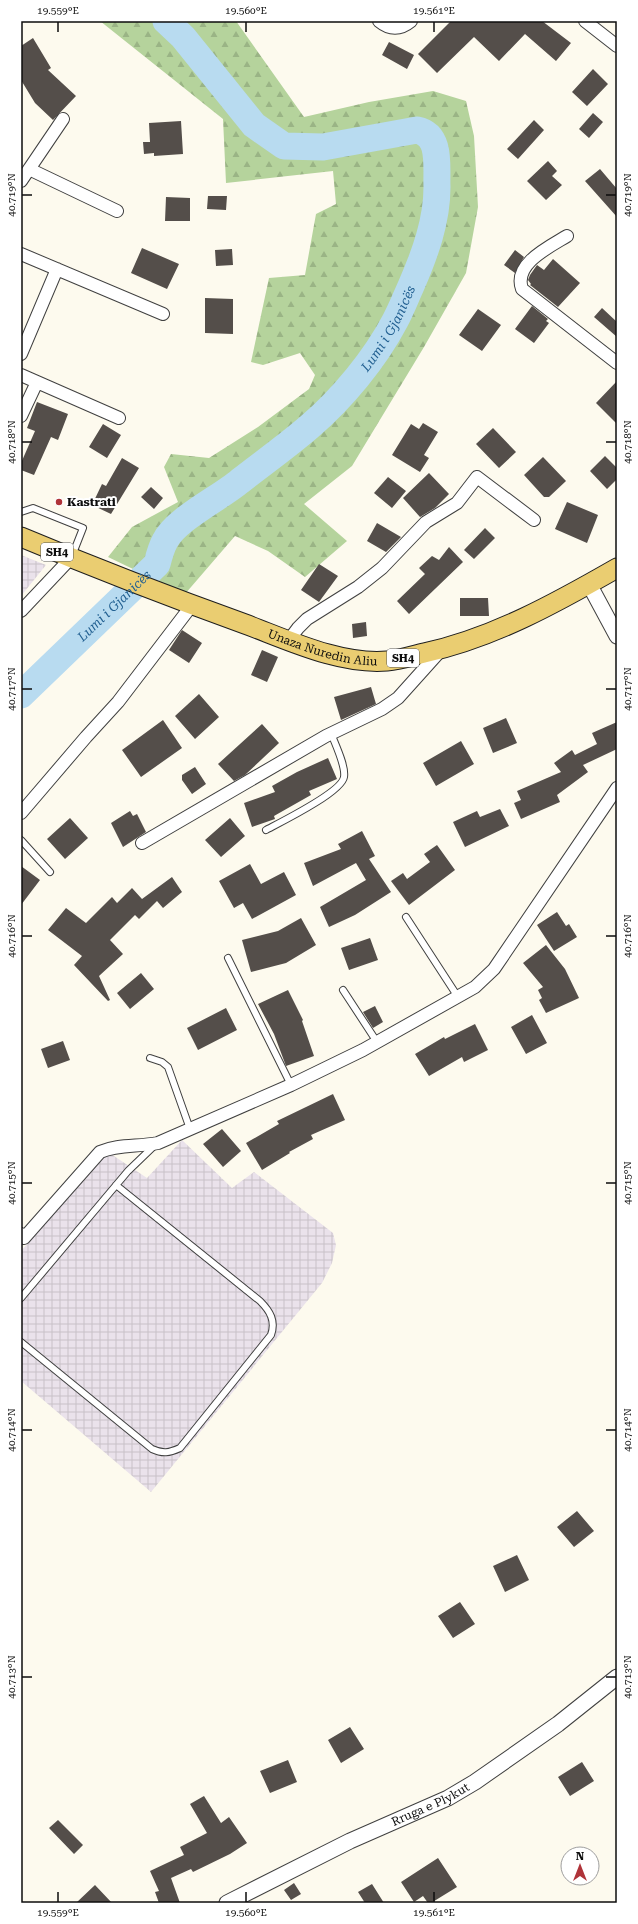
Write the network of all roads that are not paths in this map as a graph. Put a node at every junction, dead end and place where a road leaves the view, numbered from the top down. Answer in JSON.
{"nodes":[{"id":1,"x":379,"y":21,"type":"edge"},
{"id":2,"x":411,"y":21,"type":"edge"},
{"id":3,"x":585,"y":21,"type":"edge"},
{"id":4,"x":617,"y":46,"type":"edge"},
{"id":5,"x":63,"y":120,"type":"dead end"},
{"id":6,"x":29,"y":169,"type":"junction"},
{"id":7,"x":21,"y":181,"type":"edge"},
{"id":8,"x":117,"y":211,"type":"dead end"},
{"id":9,"x":567,"y":236,"type":"dead end"},
{"id":10,"x":21,"y":254,"type":"edge"},
{"id":11,"x":57,"y":269,"type":"junction"},
{"id":12,"x":162,"y":314,"type":"dead end"},
{"id":13,"x":21,"y":354,"type":"edge"},
{"id":14,"x":617,"y":363,"type":"edge"},
{"id":15,"x":21,"y":375,"type":"edge"},
{"id":16,"x":37,"y":382,"type":"junction"},
{"id":17,"x":21,"y":416,"type":"edge"},
{"id":18,"x":120,"y":418,"type":"dead end"},
{"id":19,"x":21,"y":512,"type":"edge"},
{"id":20,"x":534,"y":520,"type":"dead end"},
{"id":21,"x":21,"y":537,"type":"edge"},
{"id":22,"x":71,"y":558,"type":"junction"},
{"id":23,"x":617,"y":568,"type":"edge"},
{"id":24,"x":589,"y":584,"type":"junction"},
{"id":25,"x":186,"y":602,"type":"junction"},
{"id":26,"x":21,"y":611,"type":"edge"},
{"id":27,"x":617,"y":636,"type":"edge"},
{"id":28,"x":289,"y":640,"type":"junction"},
{"id":29,"x":442,"y":649,"type":"junction"},
{"id":30,"x":331,"y":733,"type":"junction"},
{"id":31,"x":617,"y":788,"type":"edge"},
{"id":32,"x":21,"y":813,"type":"edge"},
{"id":33,"x":266,"y":830,"type":"dead end"},
{"id":34,"x":21,"y":840,"type":"edge"},
{"id":35,"x":142,"y":842,"type":"dead end"},
{"id":36,"x":50,"y":872,"type":"dead end"},
{"id":37,"x":406,"y":917,"type":"dead end"},
{"id":38,"x":228,"y":958,"type":"dead end"},
{"id":39,"x":343,"y":990,"type":"dead end"},
{"id":40,"x":458,"y":997,"type":"junction"},
{"id":41,"x":377,"y":1042,"type":"junction"},
{"id":42,"x":150,"y":1058,"type":"dead end"},
{"id":43,"x":291,"y":1085,"type":"junction"},
{"id":44,"x":190,"y":1129,"type":"junction"},
{"id":45,"x":158,"y":1143,"type":"junction"},
{"id":46,"x":116,"y":1185,"type":"junction"},
{"id":47,"x":21,"y":1234,"type":"edge"},
{"id":48,"x":21,"y":1298,"type":"edge"},
{"id":49,"x":21,"y":1342,"type":"edge"},
{"id":50,"x":617,"y":1677,"type":"edge"},
{"id":51,"x":227,"y":1903,"type":"edge"}],
"edges":[{"from":1,"to":2,"type":"street"},
{"from":3,"to":4,"type":"street"},
{"from":5,"to":6,"type":"street"},
{"from":6,"to":7,"type":"street"},
{"from":6,"to":8,"type":"street"},
{"from":9,"to":14,"type":"street"},
{"from":10,"to":11,"type":"street"},
{"from":11,"to":12,"type":"street"},
{"from":11,"to":13,"type":"street"},
{"from":15,"to":16,"type":"street"},
{"from":16,"to":17,"type":"street"},
{"from":16,"to":18,"type":"street"},
{"from":19,"to":22,"type":"lane"},
{"from":20,"to":28,"type":"street"},
{"from":21,"to":22,"type":"main road","name":"Unaza Nuredin Aliu","number":"SH4"},
{"from":22,"to":25,"type":"main road","name":"Unaza Nuredin Aliu","number":"SH4"},
{"from":22,"to":26,"type":"street"},
{"from":23,"to":24,"type":"main road","name":"Unaza Nuredin Aliu","number":"SH4"},
{"from":24,"to":27,"type":"street"},
{"from":24,"to":29,"type":"main road","name":"Unaza Nuredin Aliu","number":"SH4"},
{"from":25,"to":28,"type":"main road","name":"Unaza Nuredin Aliu","number":"SH4"},
{"from":25,"to":32,"type":"street"},
{"from":28,"to":29,"type":"main road","name":"Unaza Nuredin Aliu","number":"SH4"},
{"from":29,"to":30,"type":"street"},
{"from":30,"to":33,"type":"lane"},
{"from":30,"to":35,"type":"street"},
{"from":31,"to":40,"type":"street"},
{"from":34,"to":36,"type":"lane"},
{"from":37,"to":40,"type":"lane"},
{"from":38,"to":43,"type":"lane"},
{"from":39,"to":41,"type":"lane"},
{"from":40,"to":41,"type":"street"},
{"from":41,"to":43,"type":"street"},
{"from":42,"to":44,"type":"lane"},
{"from":43,"to":44,"type":"street"},
{"from":44,"to":45,"type":"street"},
{"from":45,"to":46,"type":"lane"},
{"from":45,"to":47,"type":"street"},
{"from":46,"to":48,"type":"lane"},
{"from":46,"to":49,"type":"lane"},
{"from":50,"to":51,"type":"street","name":"Rruga e Plykut"}]}
